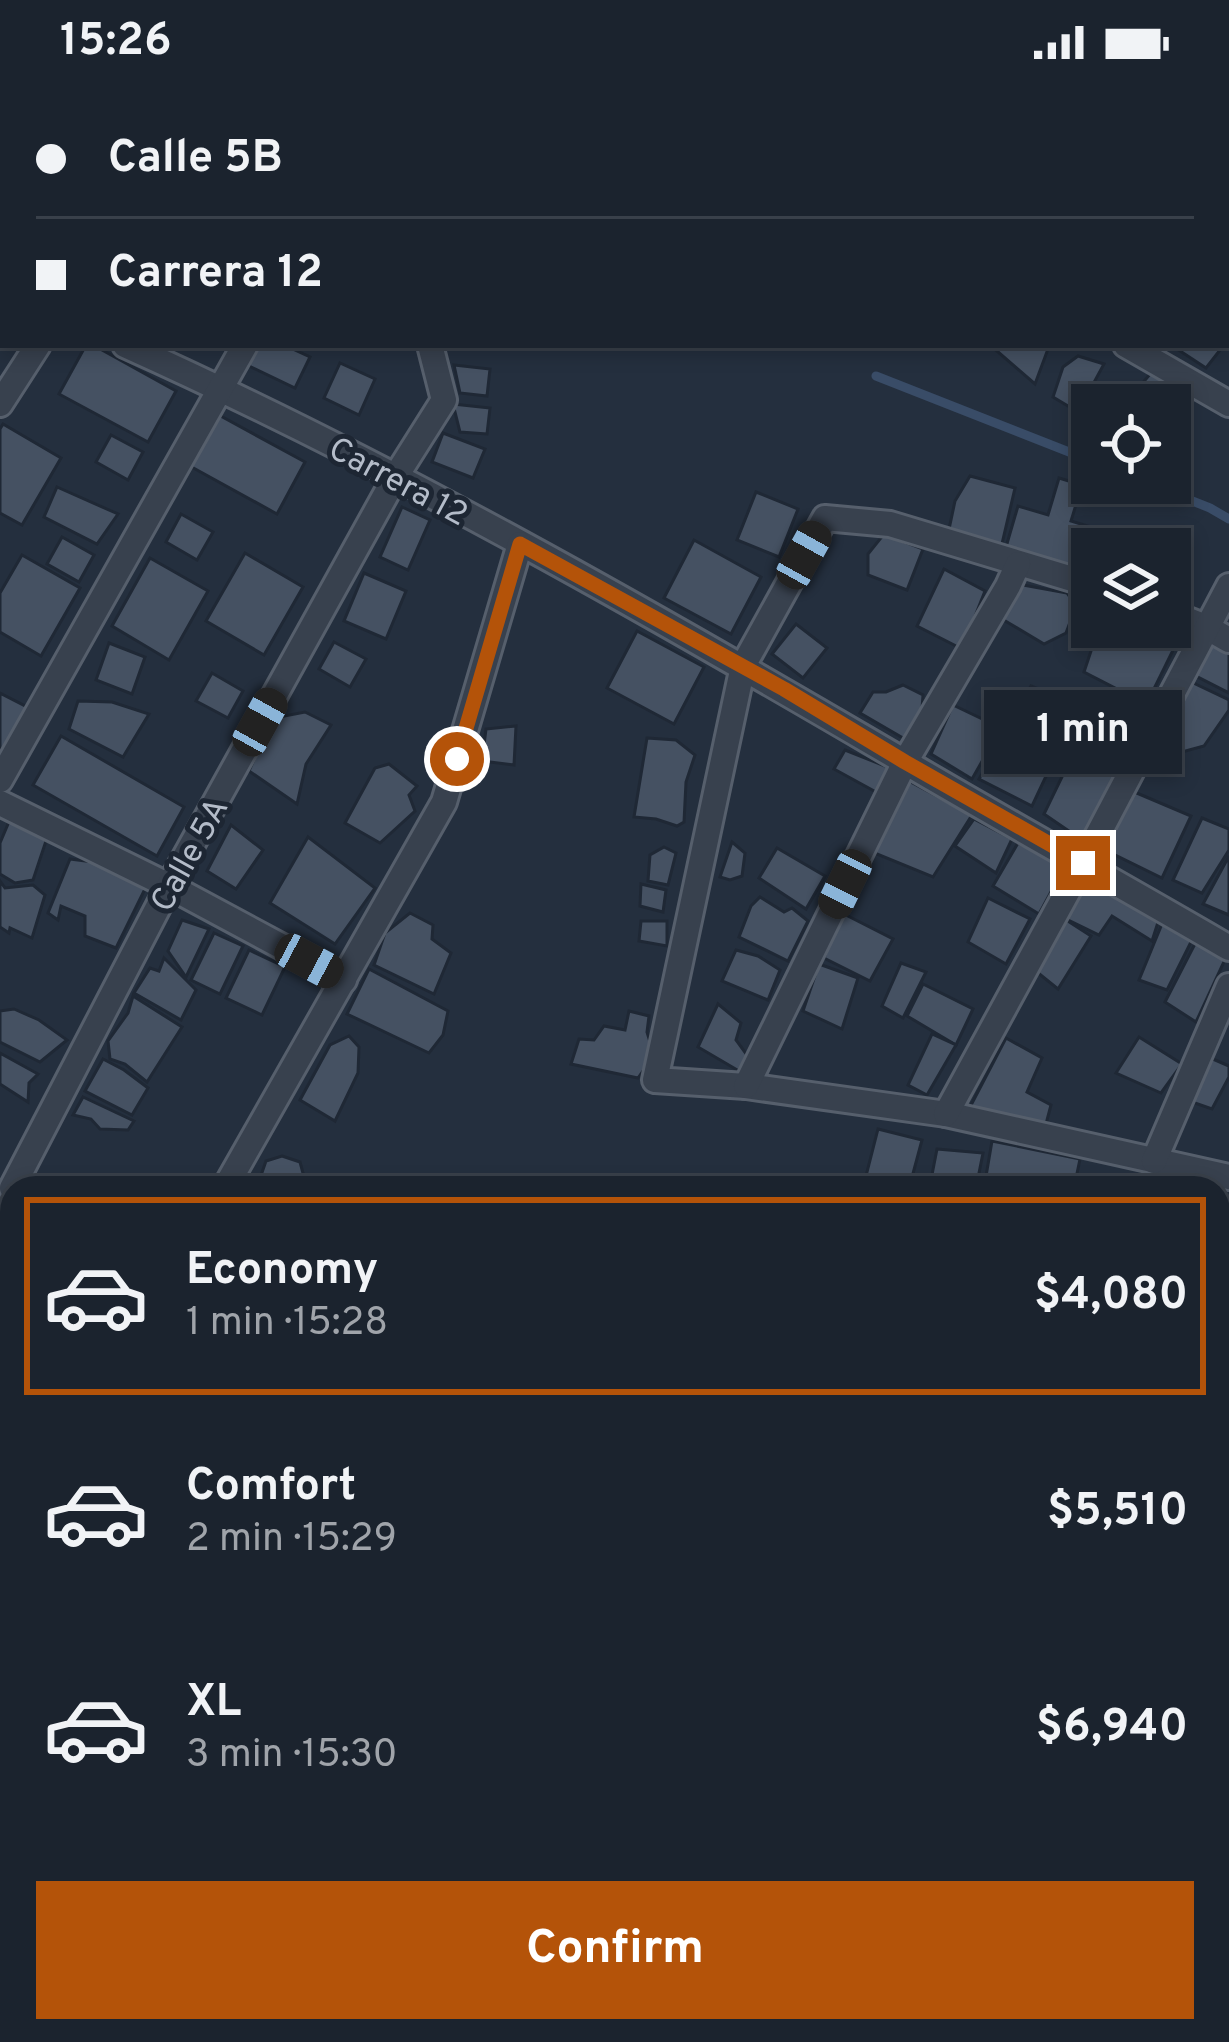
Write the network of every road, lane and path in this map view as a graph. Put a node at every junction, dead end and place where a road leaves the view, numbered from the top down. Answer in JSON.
{"nodes":[{"id":1,"x":36,"y":348,"type":"edge"},
{"id":2,"x":132,"y":348,"type":"edge"},
{"id":3,"x":243,"y":348,"type":"edge"},
{"id":4,"x":431,"y":348,"type":"edge"},
{"id":5,"x":1133,"y":348,"type":"edge"},
{"id":6,"x":220,"y":388,"type":"junction"},
{"id":7,"x":0,"y":404,"type":"edge"},
{"id":8,"x":1229,"y":404,"type":"edge"},
{"id":9,"x":396,"y":476,"type":"junction"},
{"id":10,"x":520,"y":544,"type":"junction"},
{"id":11,"x":1018,"y":564,"type":"junction"},
{"id":12,"x":1071,"y":579,"type":"edge"},
{"id":13,"x":1229,"y":586,"type":"edge"},
{"id":14,"x":1218,"y":634,"type":"edge"},
{"id":15,"x":742,"y":666,"type":"junction"},
{"id":16,"x":905,"y":762,"type":"junction"},
{"id":17,"x":0,"y":780,"type":"edge"},
{"id":18,"x":0,"y":803,"type":"edge"},
{"id":19,"x":1083,"y":863,"type":"junction"},
{"id":20,"x":169,"y":886,"type":"junction"},
{"id":21,"x":1229,"y":948,"type":"edge"},
{"id":22,"x":344,"y":980,"type":"junction"},
{"id":23,"x":1229,"y":986,"type":"edge"},
{"id":24,"x":746,"y":1087,"type":"junction"},
{"id":25,"x":946,"y":1114,"type":"junction"},
{"id":26,"x":1154,"y":1161,"type":"junction"},
{"id":27,"x":18,"y":1176,"type":"edge"},
{"id":28,"x":232,"y":1176,"type":"edge"},
{"id":29,"x":1220,"y":1176,"type":"edge"}],
"edges":[{"from":1,"to":7,"type":"street"},
{"from":2,"to":6,"type":"street","name":"Carrera 12"},
{"from":3,"to":6,"type":"street"},
{"from":4,"to":9,"type":"street","name":"Calle 5A"},
{"from":5,"to":8,"type":"street"},
{"from":6,"to":9,"type":"street","name":"Carrera 12"},
{"from":6,"to":17,"type":"street"},
{"from":9,"to":10,"type":"street","name":"Carrera 12"},
{"from":9,"to":20,"type":"street","name":"Calle 5A"},
{"from":10,"to":15,"type":"street","name":"Carrera 12"},
{"from":10,"to":22,"type":"street"},
{"from":11,"to":12,"type":"street"},
{"from":11,"to":15,"type":"street"},
{"from":11,"to":16,"type":"street"},
{"from":13,"to":14,"type":"street"},
{"from":14,"to":19,"type":"street"},
{"from":15,"to":16,"type":"street","name":"Carrera 12"},
{"from":15,"to":24,"type":"street"},
{"from":16,"to":19,"type":"street","name":"Carrera 12"},
{"from":16,"to":24,"type":"street"},
{"from":18,"to":20,"type":"street"},
{"from":19,"to":21,"type":"street","name":"Carrera 12"},
{"from":19,"to":25,"type":"street"},
{"from":20,"to":22,"type":"street"},
{"from":20,"to":27,"type":"street","name":"Calle 5A"},
{"from":22,"to":28,"type":"street"},
{"from":23,"to":26,"type":"street"},
{"from":24,"to":25,"type":"street"},
{"from":25,"to":26,"type":"street"},
{"from":26,"to":29,"type":"street"}]}
